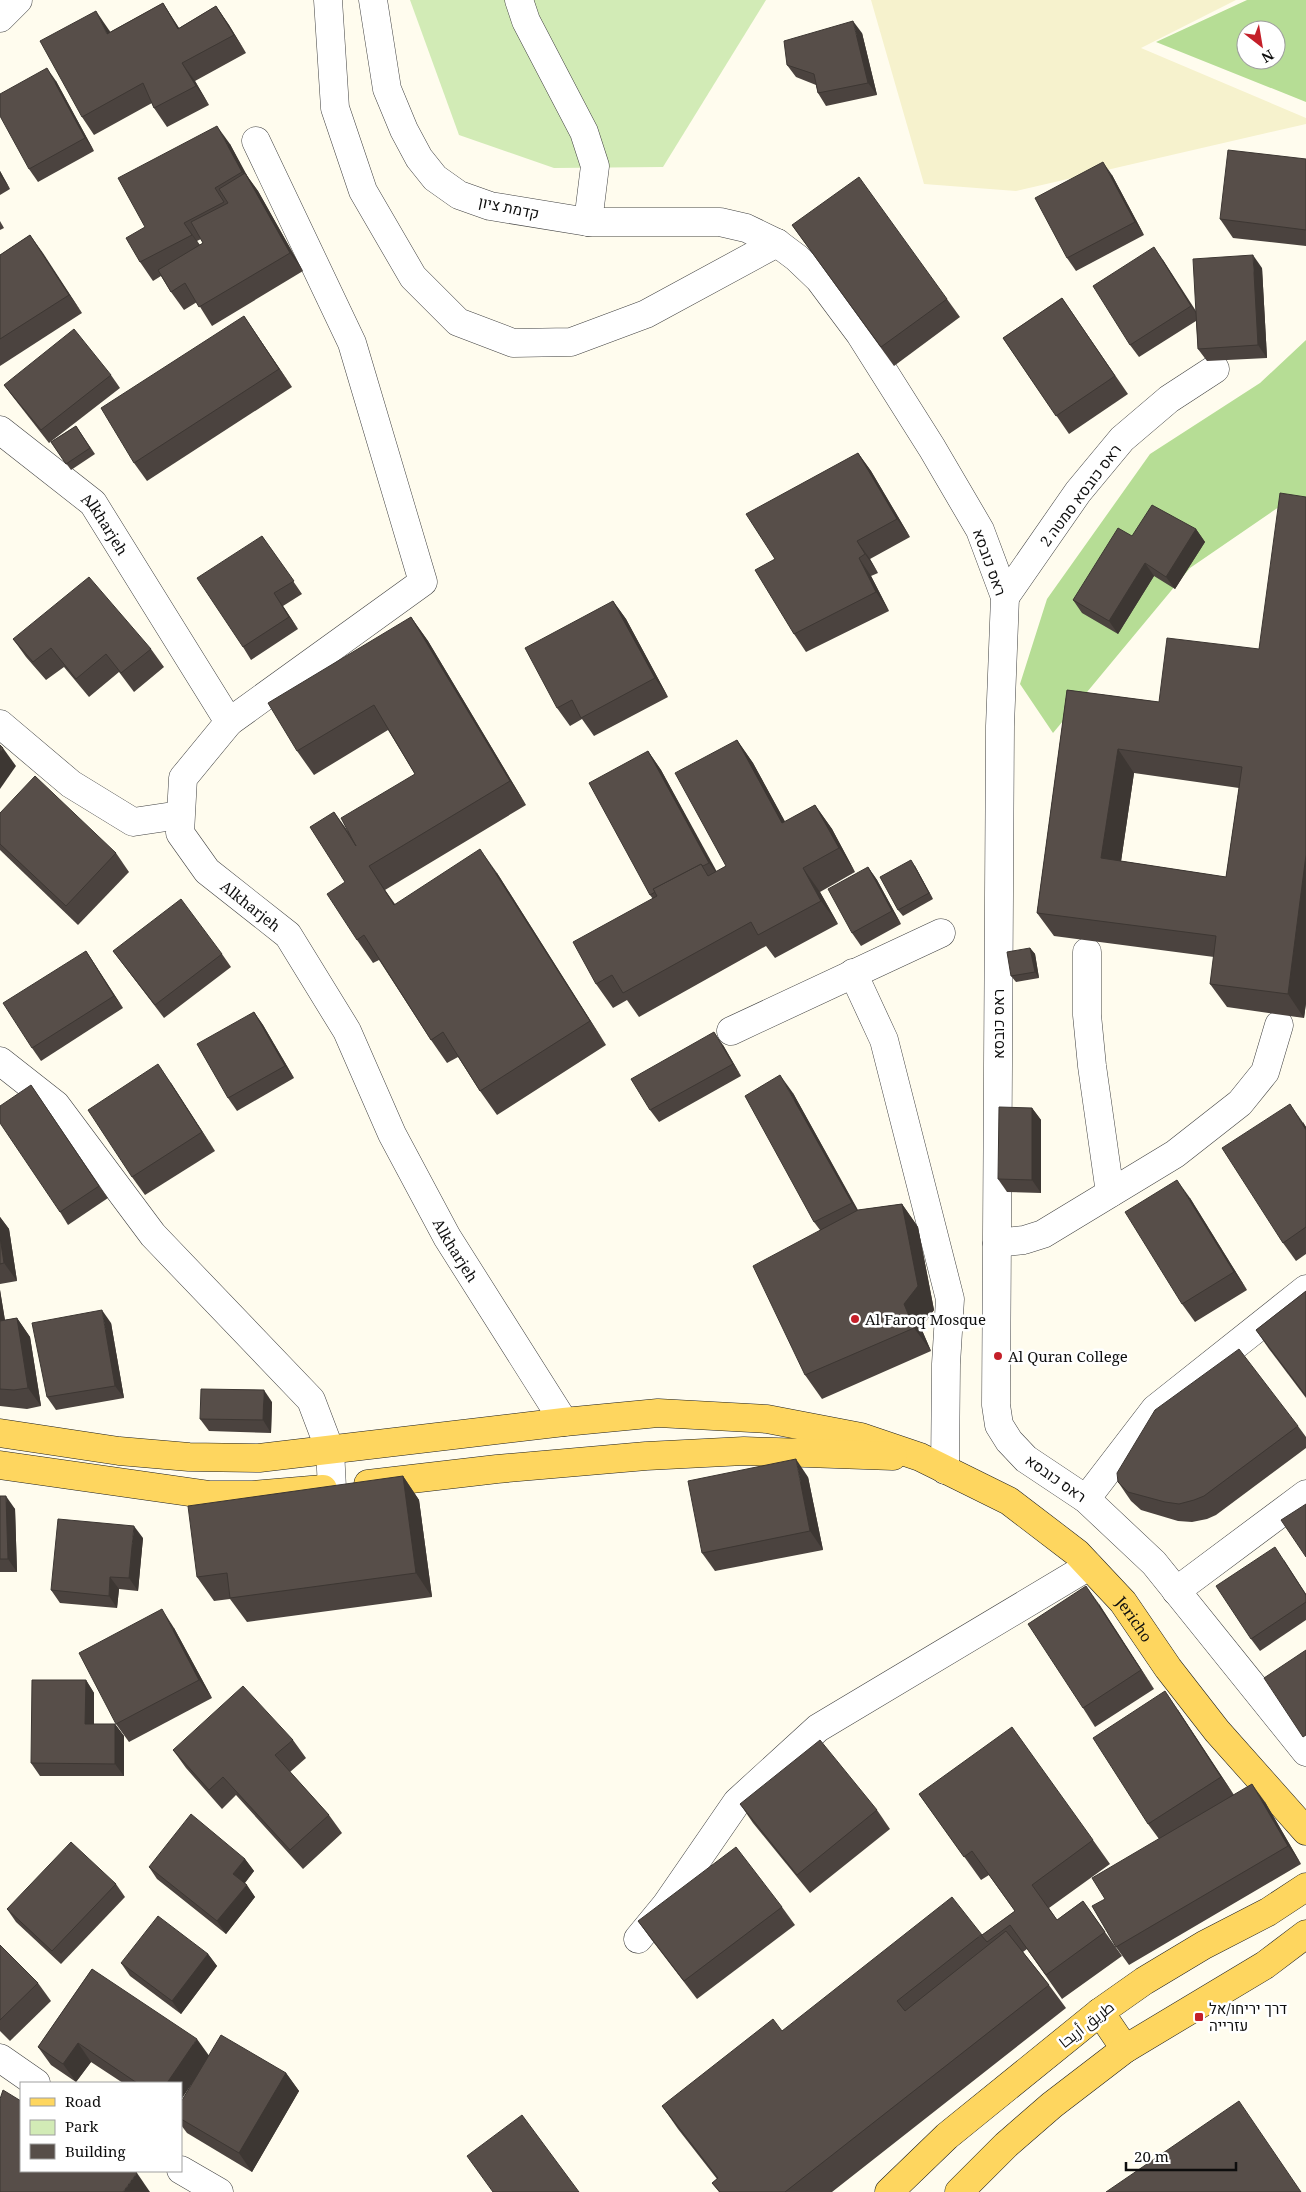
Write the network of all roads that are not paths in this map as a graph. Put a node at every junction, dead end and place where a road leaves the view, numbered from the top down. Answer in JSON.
{"nodes":[{"id":1,"x":18,"y":0,"type":"edge"},
{"id":2,"x":328,"y":0,"type":"edge"},
{"id":3,"x":373,"y":0,"type":"edge"},
{"id":4,"x":520,"y":0,"type":"edge"},
{"id":5,"x":0,"y":18,"type":"edge"},
{"id":6,"x":256,"y":141,"type":"dead end"},
{"id":7,"x":588,"y":222,"type":"junction"},
{"id":8,"x":777,"y":243,"type":"junction"},
{"id":9,"x":1215,"y":369,"type":"dead end"},
{"id":10,"x":0,"y":430,"type":"edge"},
{"id":11,"x":1005,"y":597,"type":"junction"},
{"id":12,"x":229,"y":722,"type":"junction"},
{"id":13,"x":0,"y":724,"type":"edge"},
{"id":14,"x":180,"y":815,"type":"junction"},
{"id":15,"x":941,"y":933,"type":"dead end"},
{"id":16,"x":1087,"y":952,"type":"edge"},
{"id":17,"x":853,"y":973,"type":"junction"},
{"id":18,"x":1279,"y":1025,"type":"edge"},
{"id":19,"x":731,"y":1032,"type":"dead end"},
{"id":20,"x":0,"y":1061,"type":"edge"},
{"id":21,"x":1110,"y":1193,"type":"junction"},
{"id":22,"x":997,"y":1242,"type":"junction"},
{"id":23,"x":1306,"y":1288,"type":"edge"},
{"id":24,"x":564,"y":1422,"type":"junction"},
{"id":25,"x":0,"y":1433,"type":"edge"},
{"id":26,"x":330,"y":1450,"type":"junction"},
{"id":27,"x":920,"y":1457,"type":"junction"},
{"id":28,"x":0,"y":1465,"type":"edge"},
{"id":29,"x":945,"y":1470,"type":"junction"},
{"id":30,"x":332,"y":1488,"type":"junction"},
{"id":31,"x":1306,"y":1494,"type":"edge"},
{"id":32,"x":1086,"y":1498,"type":"junction"},
{"id":33,"x":1089,"y":1566,"type":"junction"},
{"id":34,"x":1176,"y":1591,"type":"junction"},
{"id":35,"x":1306,"y":1752,"type":"edge"},
{"id":36,"x":1306,"y":1831,"type":"edge"},
{"id":37,"x":1306,"y":1887,"type":"edge"},
{"id":38,"x":1306,"y":1934,"type":"edge"},
{"id":39,"x":638,"y":1938,"type":"dead end"},
{"id":40,"x":1100,"y":2012,"type":"junction"},
{"id":41,"x":1125,"y":2049,"type":"junction"},
{"id":42,"x":0,"y":2058,"type":"edge"},
{"id":43,"x":35,"y":2082,"type":"edge"},
{"id":44,"x":182,"y":2171,"type":"edge"},
{"id":45,"x":219,"y":2192,"type":"edge"},
{"id":46,"x":889,"y":2192,"type":"edge"},
{"id":47,"x":959,"y":2192,"type":"edge"}],
"edges":[{"from":1,"to":5,"type":"street"},
{"from":2,"to":8,"type":"street"},
{"from":3,"to":7,"type":"street","name":"קדמת ציון"},
{"from":4,"to":7,"type":"street"},
{"from":6,"to":12,"type":"street"},
{"from":7,"to":8,"type":"street","name":"קדמת ציון"},
{"from":8,"to":11,"type":"street","name":"ראס כובסא"},
{"from":9,"to":11,"type":"street","name":"ראס כובסא סמטה 2"},
{"from":10,"to":12,"type":"street","name":"Alkharjeh"},
{"from":11,"to":22,"type":"street","name":"ראס כובסא"},
{"from":12,"to":14,"type":"street","name":"Alkharjeh"},
{"from":13,"to":14,"type":"street"},
{"from":14,"to":24,"type":"street","name":"Alkharjeh"},
{"from":15,"to":17,"type":"street"},
{"from":16,"to":21,"type":"street"},
{"from":17,"to":19,"type":"street"},
{"from":17,"to":29,"type":"street"},
{"from":18,"to":21,"type":"street"},
{"from":20,"to":26,"type":"street"},
{"from":21,"to":22,"type":"street"},
{"from":22,"to":32,"type":"street","name":"ראס כובסא"},
{"from":23,"to":32,"type":"street"},
{"from":24,"to":26,"type":"main road","name":"Jericho"},
{"from":24,"to":27,"type":"main road","name":"Jericho"},
{"from":25,"to":26,"type":"main road","name":"Jericho"},
{"from":26,"to":30,"type":"street"},
{"from":27,"to":29,"type":"main road","name":"Jericho"},
{"from":27,"to":30,"type":"main road"},
{"from":28,"to":30,"type":"main road"},
{"from":29,"to":33,"type":"main road","name":"Jericho"},
{"from":31,"to":34,"type":"street"},
{"from":32,"to":34,"type":"street","name":"ראס כובסא"},
{"from":33,"to":36,"type":"main road","name":"Jericho"},
{"from":33,"to":39,"type":"street"},
{"from":34,"to":35,"type":"street","name":"ראס כובסא"},
{"from":37,"to":40,"type":"main road","name":"طريق أريحا"},
{"from":38,"to":41,"type":"main road"},
{"from":40,"to":41,"type":"main road"},
{"from":40,"to":46,"type":"main road","name":"طريق أريحا"},
{"from":41,"to":47,"type":"main road"},
{"from":42,"to":43,"type":"street"},
{"from":44,"to":45,"type":"street"}]}
